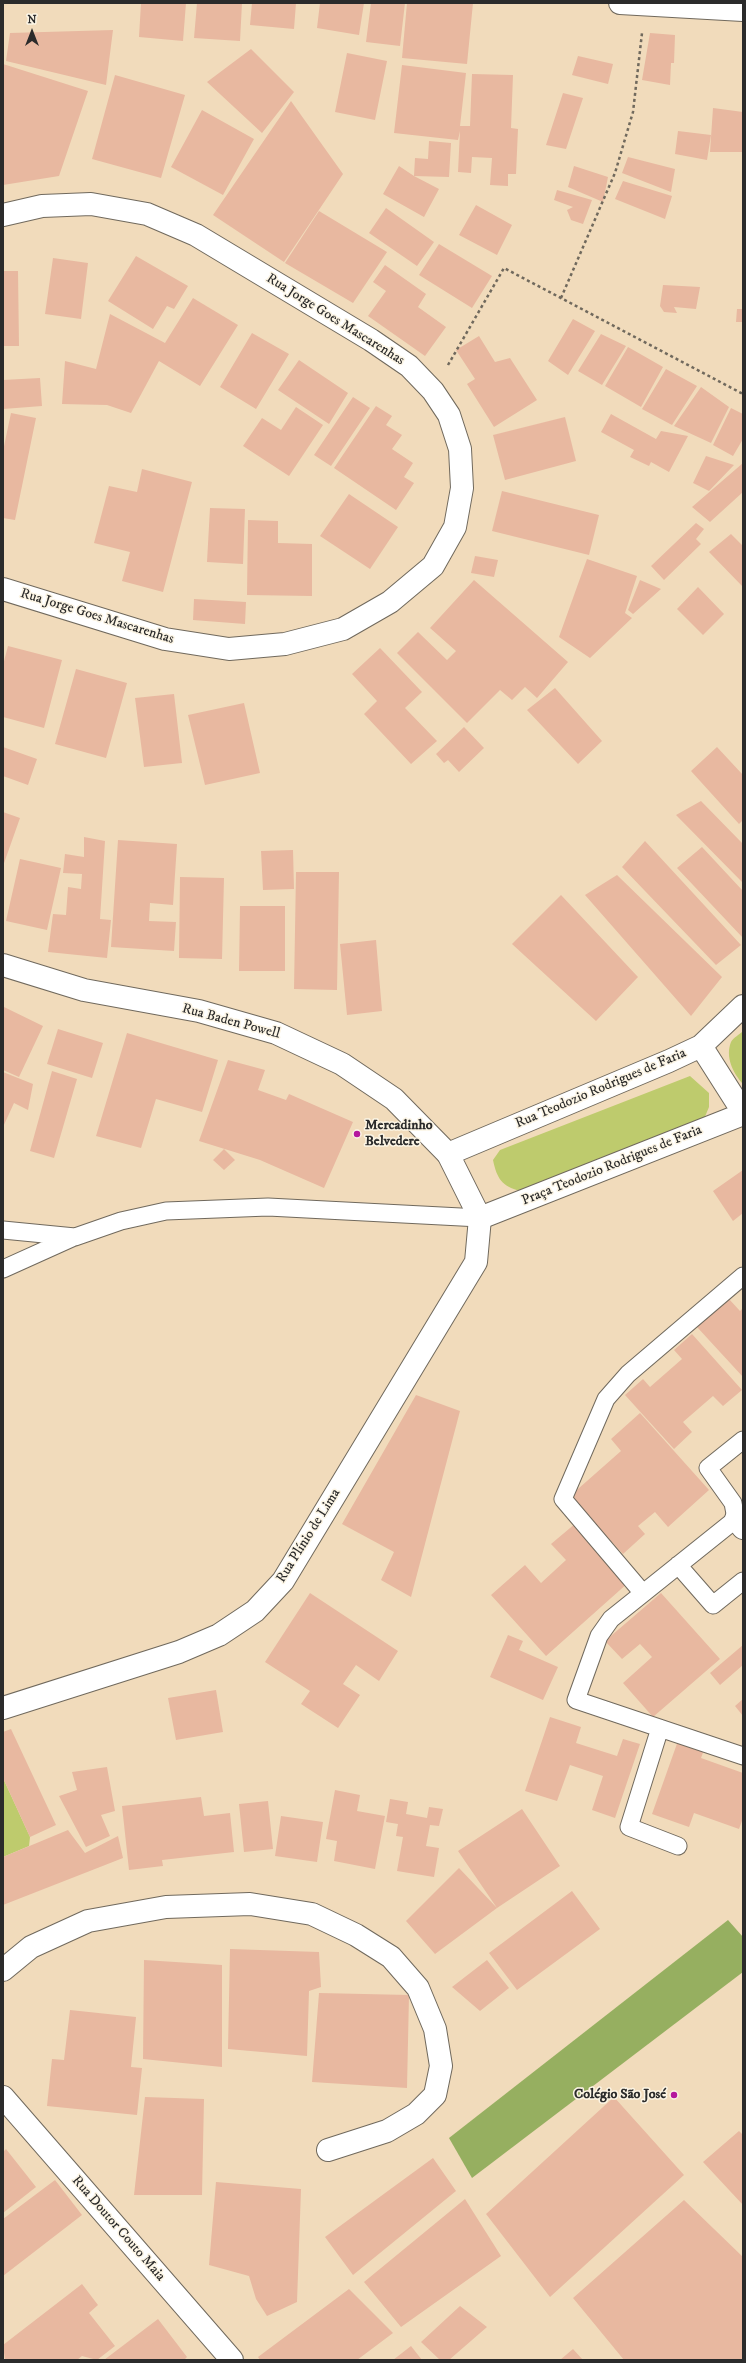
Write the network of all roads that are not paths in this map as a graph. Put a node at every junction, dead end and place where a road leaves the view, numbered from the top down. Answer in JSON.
{"nodes":[{"id":1,"x":620,"y":3,"type":"edge"},
{"id":2,"x":743,"y":10,"type":"edge"},
{"id":3,"x":3,"y":215,"type":"edge"},
{"id":4,"x":3,"y":589,"type":"edge"},
{"id":5,"x":3,"y":965,"type":"edge"},
{"id":6,"x":743,"y":1006,"type":"edge"},
{"id":7,"x":701,"y":1046,"type":"junction"},
{"id":8,"x":743,"y":1113,"type":"edge"},
{"id":9,"x":448,"y":1154,"type":"junction"},
{"id":10,"x":480,"y":1218,"type":"junction"},
{"id":11,"x":3,"y":1230,"type":"edge"},
{"id":12,"x":75,"y":1237,"type":"junction"},
{"id":13,"x":3,"y":1269,"type":"edge"},
{"id":14,"x":743,"y":1276,"type":"edge"},
{"id":15,"x":743,"y":1440,"type":"edge"},
{"id":16,"x":739,"y":1524,"type":"edge"},
{"id":17,"x":678,"y":1565,"type":"junction"},
{"id":18,"x":743,"y":1580,"type":"edge"},
{"id":19,"x":642,"y":1592,"type":"junction"},
{"id":20,"x":3,"y":1708,"type":"edge"},
{"id":21,"x":660,"y":1728,"type":"junction"},
{"id":22,"x":743,"y":1756,"type":"edge"},
{"id":23,"x":678,"y":1846,"type":"dead end"},
{"id":24,"x":3,"y":1970,"type":"edge"},
{"id":25,"x":3,"y":2097,"type":"edge"},
{"id":26,"x":328,"y":2150,"type":"dead end"},
{"id":27,"x":232,"y":2360,"type":"edge"}],
"edges":[{"from":1,"to":2,"type":"street"},
{"from":3,"to":4,"type":"street","name":"Rua Jorge Goes Mascarenhas"},
{"from":5,"to":9,"type":"street","name":"Rua Baden Powell"},
{"from":6,"to":7,"type":"street","name":"Rua Teodozio Rodrigues de Faria"},
{"from":7,"to":8,"type":"street"},
{"from":7,"to":9,"type":"street","name":"Rua Teodozio Rodrigues de Faria"},
{"from":8,"to":10,"type":"street","name":"Praça Teodozio Rodrigues de Faria"},
{"from":9,"to":10,"type":"street","name":"Rua Baden Powell"},
{"from":10,"to":12,"type":"lane"},
{"from":10,"to":20,"type":"street","name":"Rua Plínio de Lima"},
{"from":11,"to":12,"type":"lane"},
{"from":12,"to":13,"type":"lane"},
{"from":14,"to":19,"type":"lane"},
{"from":15,"to":16,"type":"lane"},
{"from":16,"to":17,"type":"lane"},
{"from":17,"to":18,"type":"lane"},
{"from":17,"to":19,"type":"lane"},
{"from":19,"to":21,"type":"lane"},
{"from":21,"to":22,"type":"lane"},
{"from":21,"to":23,"type":"lane"},
{"from":24,"to":26,"type":"street"},
{"from":25,"to":27,"type":"street","name":"Rua Doutor Couto Maia"}]}
